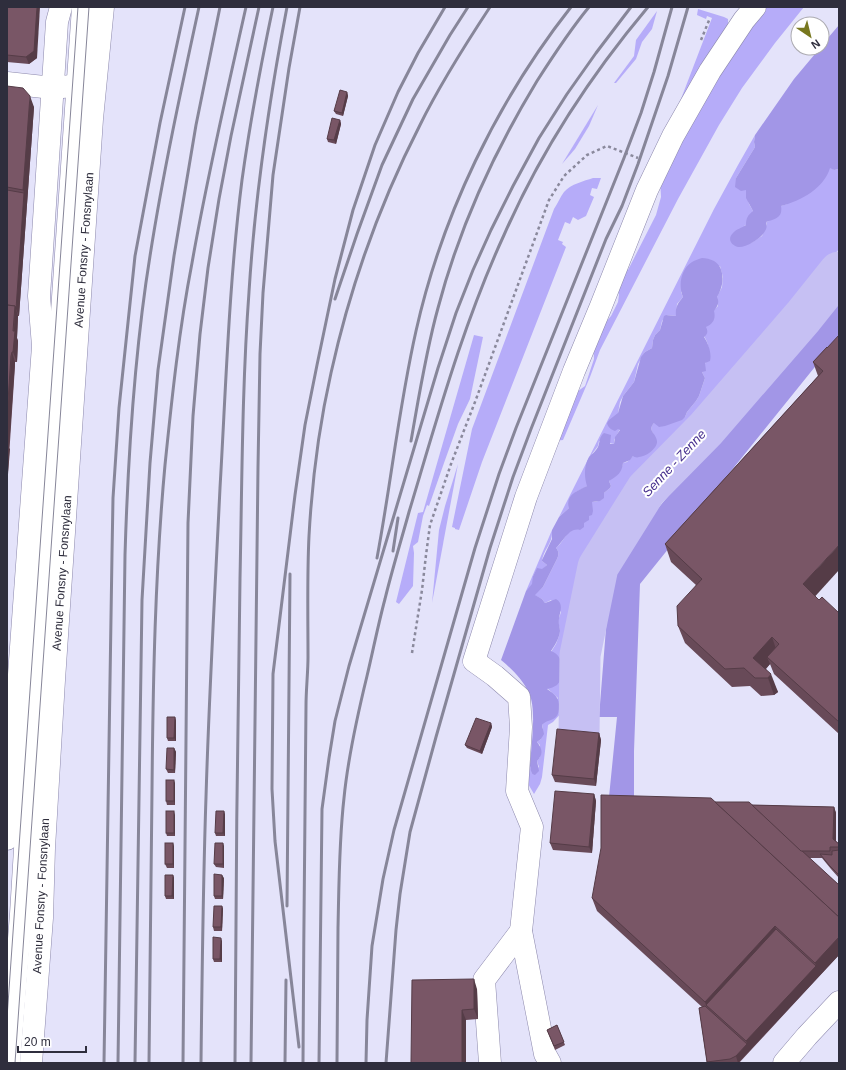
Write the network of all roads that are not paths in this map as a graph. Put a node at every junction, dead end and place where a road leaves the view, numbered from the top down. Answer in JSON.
{"nodes":[{"id":1,"x":61,"y":7,"type":"edge"},
{"id":2,"x":83,"y":7,"type":"edge"},
{"id":3,"x":103,"y":7,"type":"edge"},
{"id":4,"x":755,"y":7,"type":"edge"},
{"id":5,"x":7,"y":83,"type":"edge"},
{"id":6,"x":87,"y":84,"type":"junction"},
{"id":7,"x":53,"y":88,"type":"junction"},
{"id":8,"x":7,"y":840,"type":"edge"},
{"id":9,"x":521,"y":931,"type":"junction"},
{"id":10,"x":839,"y":1002,"type":"edge"},
{"id":11,"x":475,"y":1026,"type":"edge"},
{"id":12,"x":9,"y":1063,"type":"edge"},
{"id":13,"x":31,"y":1063,"type":"edge"},
{"id":14,"x":475,"y":1063,"type":"edge"},
{"id":15,"x":490,"y":1063,"type":"edge"},
{"id":16,"x":550,"y":1063,"type":"edge"},
{"id":17,"x":784,"y":1063,"type":"edge"}],
"edges":[{"from":1,"to":7,"type":"main road"},
{"from":2,"to":6,"type":"main road"},
{"from":3,"to":6,"type":"main road"},
{"from":4,"to":9,"type":"main road"},
{"from":5,"to":7,"type":"main road"},
{"from":6,"to":7,"type":"main road"},
{"from":6,"to":12,"type":"main road","name":"Avenue Fonsny - Fonsnylaan"},
{"from":6,"to":13,"type":"main road","name":"Avenue Fonsny - Fonsnylaan"},
{"from":7,"to":8,"type":"main road"},
{"from":9,"to":15,"type":"main road"},
{"from":9,"to":16,"type":"main road"},
{"from":10,"to":17,"type":"main road"},
{"from":11,"to":14,"type":"main road"}]}
